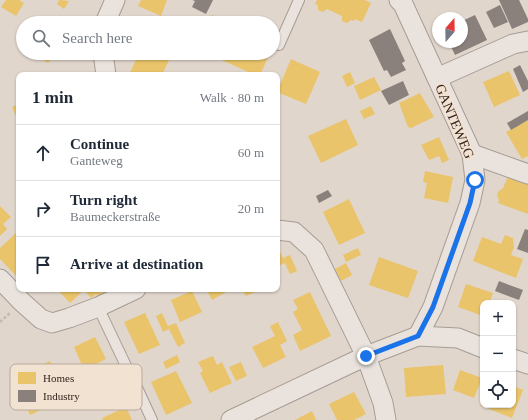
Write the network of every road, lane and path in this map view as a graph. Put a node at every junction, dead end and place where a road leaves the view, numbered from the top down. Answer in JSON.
{"nodes":[{"id":1,"x":115,"y":0,"type":"edge"},
{"id":2,"x":299,"y":0,"type":"edge"},
{"id":3,"x":399,"y":0,"type":"edge"},
{"id":4,"x":108,"y":16,"type":"edge"},
{"id":5,"x":528,"y":41,"type":"edge"},
{"id":6,"x":280,"y":43,"type":"edge"},
{"id":7,"x":104,"y":60,"type":"edge"},
{"id":8,"x":106,"y":72,"type":"edge"},
{"id":9,"x":437,"y":78,"type":"junction"},
{"id":10,"x":472,"y":154,"type":"junction"},
{"id":11,"x":528,"y":174,"type":"edge"},
{"id":12,"x":280,"y":230,"type":"edge"},
{"id":13,"x":0,"y":279,"type":"edge"},
{"id":14,"x":130,"y":292,"type":"edge"},
{"id":15,"x":98,"y":307,"type":"junction"},
{"id":16,"x":418,"y":336,"type":"junction"},
{"id":17,"x":480,"y":347,"type":"edge"},
{"id":18,"x":366,"y":356,"type":"junction"},
{"id":19,"x":516,"y":359,"type":"edge"},
{"id":20,"x":125,"y":364,"type":"edge"},
{"id":21,"x":528,"y":364,"type":"edge"},
{"id":22,"x":142,"y":398,"type":"edge"},
{"id":23,"x":152,"y":420,"type":"edge"},
{"id":24,"x":231,"y":420,"type":"edge"},
{"id":25,"x":386,"y":420,"type":"edge"}],
"edges":[{"from":1,"to":4,"type":"street"},
{"from":2,"to":6,"type":"lane"},
{"from":3,"to":9,"type":"street","name":"GANTEWEG"},
{"from":5,"to":9,"type":"street"},
{"from":7,"to":8,"type":"street"},
{"from":9,"to":10,"type":"street","name":"GANTEWEG"},
{"from":10,"to":11,"type":"street"},
{"from":10,"to":16,"type":"street","name":"GANTEWEG"},
{"from":12,"to":18,"type":"street"},
{"from":13,"to":15,"type":"street"},
{"from":14,"to":15,"type":"street"},
{"from":15,"to":20,"type":"lane"},
{"from":16,"to":17,"type":"street"},
{"from":16,"to":18,"type":"street"},
{"from":18,"to":24,"type":"street"},
{"from":18,"to":25,"type":"street"},
{"from":19,"to":21,"type":"street"},
{"from":22,"to":23,"type":"lane"}]}
